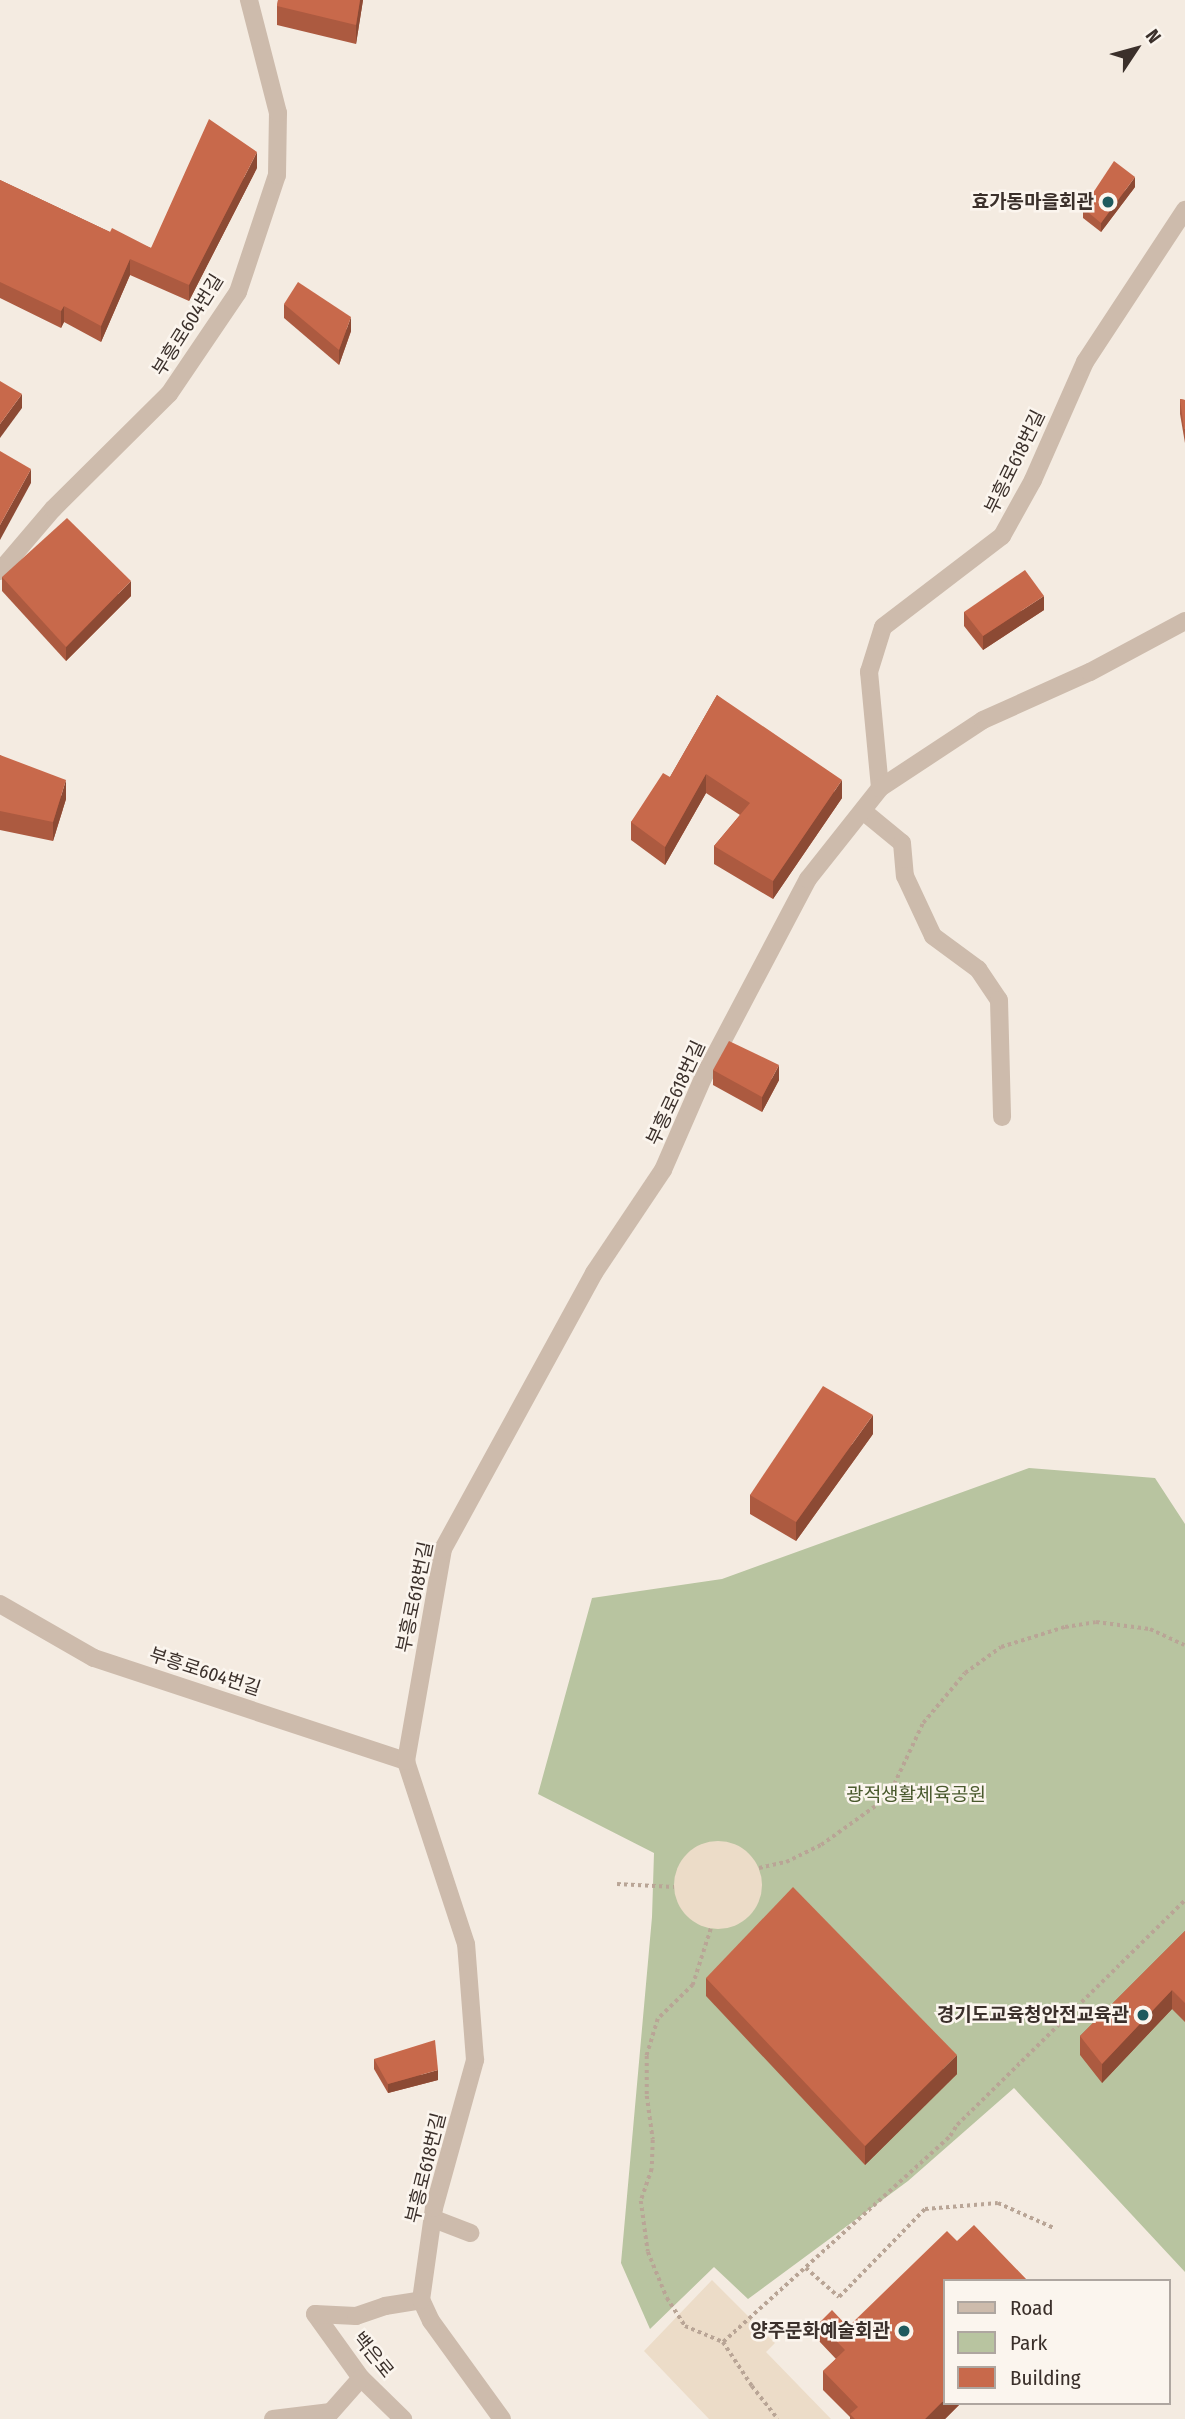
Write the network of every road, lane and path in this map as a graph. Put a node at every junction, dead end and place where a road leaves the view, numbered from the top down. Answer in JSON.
{"nodes":[{"id":1,"x":249,"y":0,"type":"edge"},
{"id":2,"x":1185,"y":210,"type":"edge"},
{"id":3,"x":0,"y":572,"type":"edge"},
{"id":4,"x":1185,"y":621,"type":"edge"},
{"id":5,"x":880,"y":788,"type":"junction"},
{"id":6,"x":863,"y":811,"type":"junction"},
{"id":7,"x":1002,"y":1117,"type":"dead end"},
{"id":8,"x":0,"y":1604,"type":"edge"},
{"id":9,"x":1185,"y":1645,"type":"edge"},
{"id":10,"x":405,"y":1761,"type":"junction"},
{"id":11,"x":759,"y":1868,"type":"dead end"},
{"id":12,"x":617,"y":1884,"type":"dead end"},
{"id":13,"x":674,"y":1887,"type":"dead end"},
{"id":14,"x":1185,"y":1900,"type":"edge"},
{"id":15,"x":711,"y":1929,"type":"dead end"},
{"id":16,"x":434,"y":2219,"type":"junction"},
{"id":17,"x":1054,"y":2228,"type":"dead end"},
{"id":18,"x":470,"y":2233,"type":"dead end"},
{"id":19,"x":806,"y":2268,"type":"junction"},
{"id":20,"x":421,"y":2300,"type":"junction"},
{"id":21,"x":723,"y":2342,"type":"junction"},
{"id":22,"x":361,"y":2378,"type":"junction"},
{"id":23,"x":273,"y":2419,"type":"edge"},
{"id":24,"x":403,"y":2419,"type":"edge"},
{"id":25,"x":502,"y":2419,"type":"edge"},
{"id":26,"x":778,"y":2419,"type":"edge"}],
"edges":[{"from":1,"to":3,"type":"street","name":"부흥로604번길"},
{"from":2,"to":5,"type":"street","name":"부흥로618번길"},
{"from":4,"to":5,"type":"street","name":"부흥로618번길"},
{"from":5,"to":6,"type":"street","name":"부흥로618번길"},
{"from":6,"to":7,"type":"street"},
{"from":6,"to":10,"type":"street","name":"부흥로618번길"},
{"from":8,"to":10,"type":"street","name":"부흥로604번길"},
{"from":9,"to":11,"type":"path"},
{"from":10,"to":16,"type":"street","name":"부흥로618번길"},
{"from":12,"to":13,"type":"path"},
{"from":14,"to":19,"type":"path"},
{"from":15,"to":21,"type":"path"},
{"from":16,"to":18,"type":"street"},
{"from":16,"to":20,"type":"street","name":"부흥로618번길"},
{"from":17,"to":19,"type":"path"},
{"from":19,"to":21,"type":"path"},
{"from":20,"to":22,"type":"street","name":"백은로"},
{"from":20,"to":25,"type":"street"},
{"from":21,"to":26,"type":"path"},
{"from":22,"to":23,"type":"street"},
{"from":22,"to":24,"type":"street","name":"백은로"}]}
